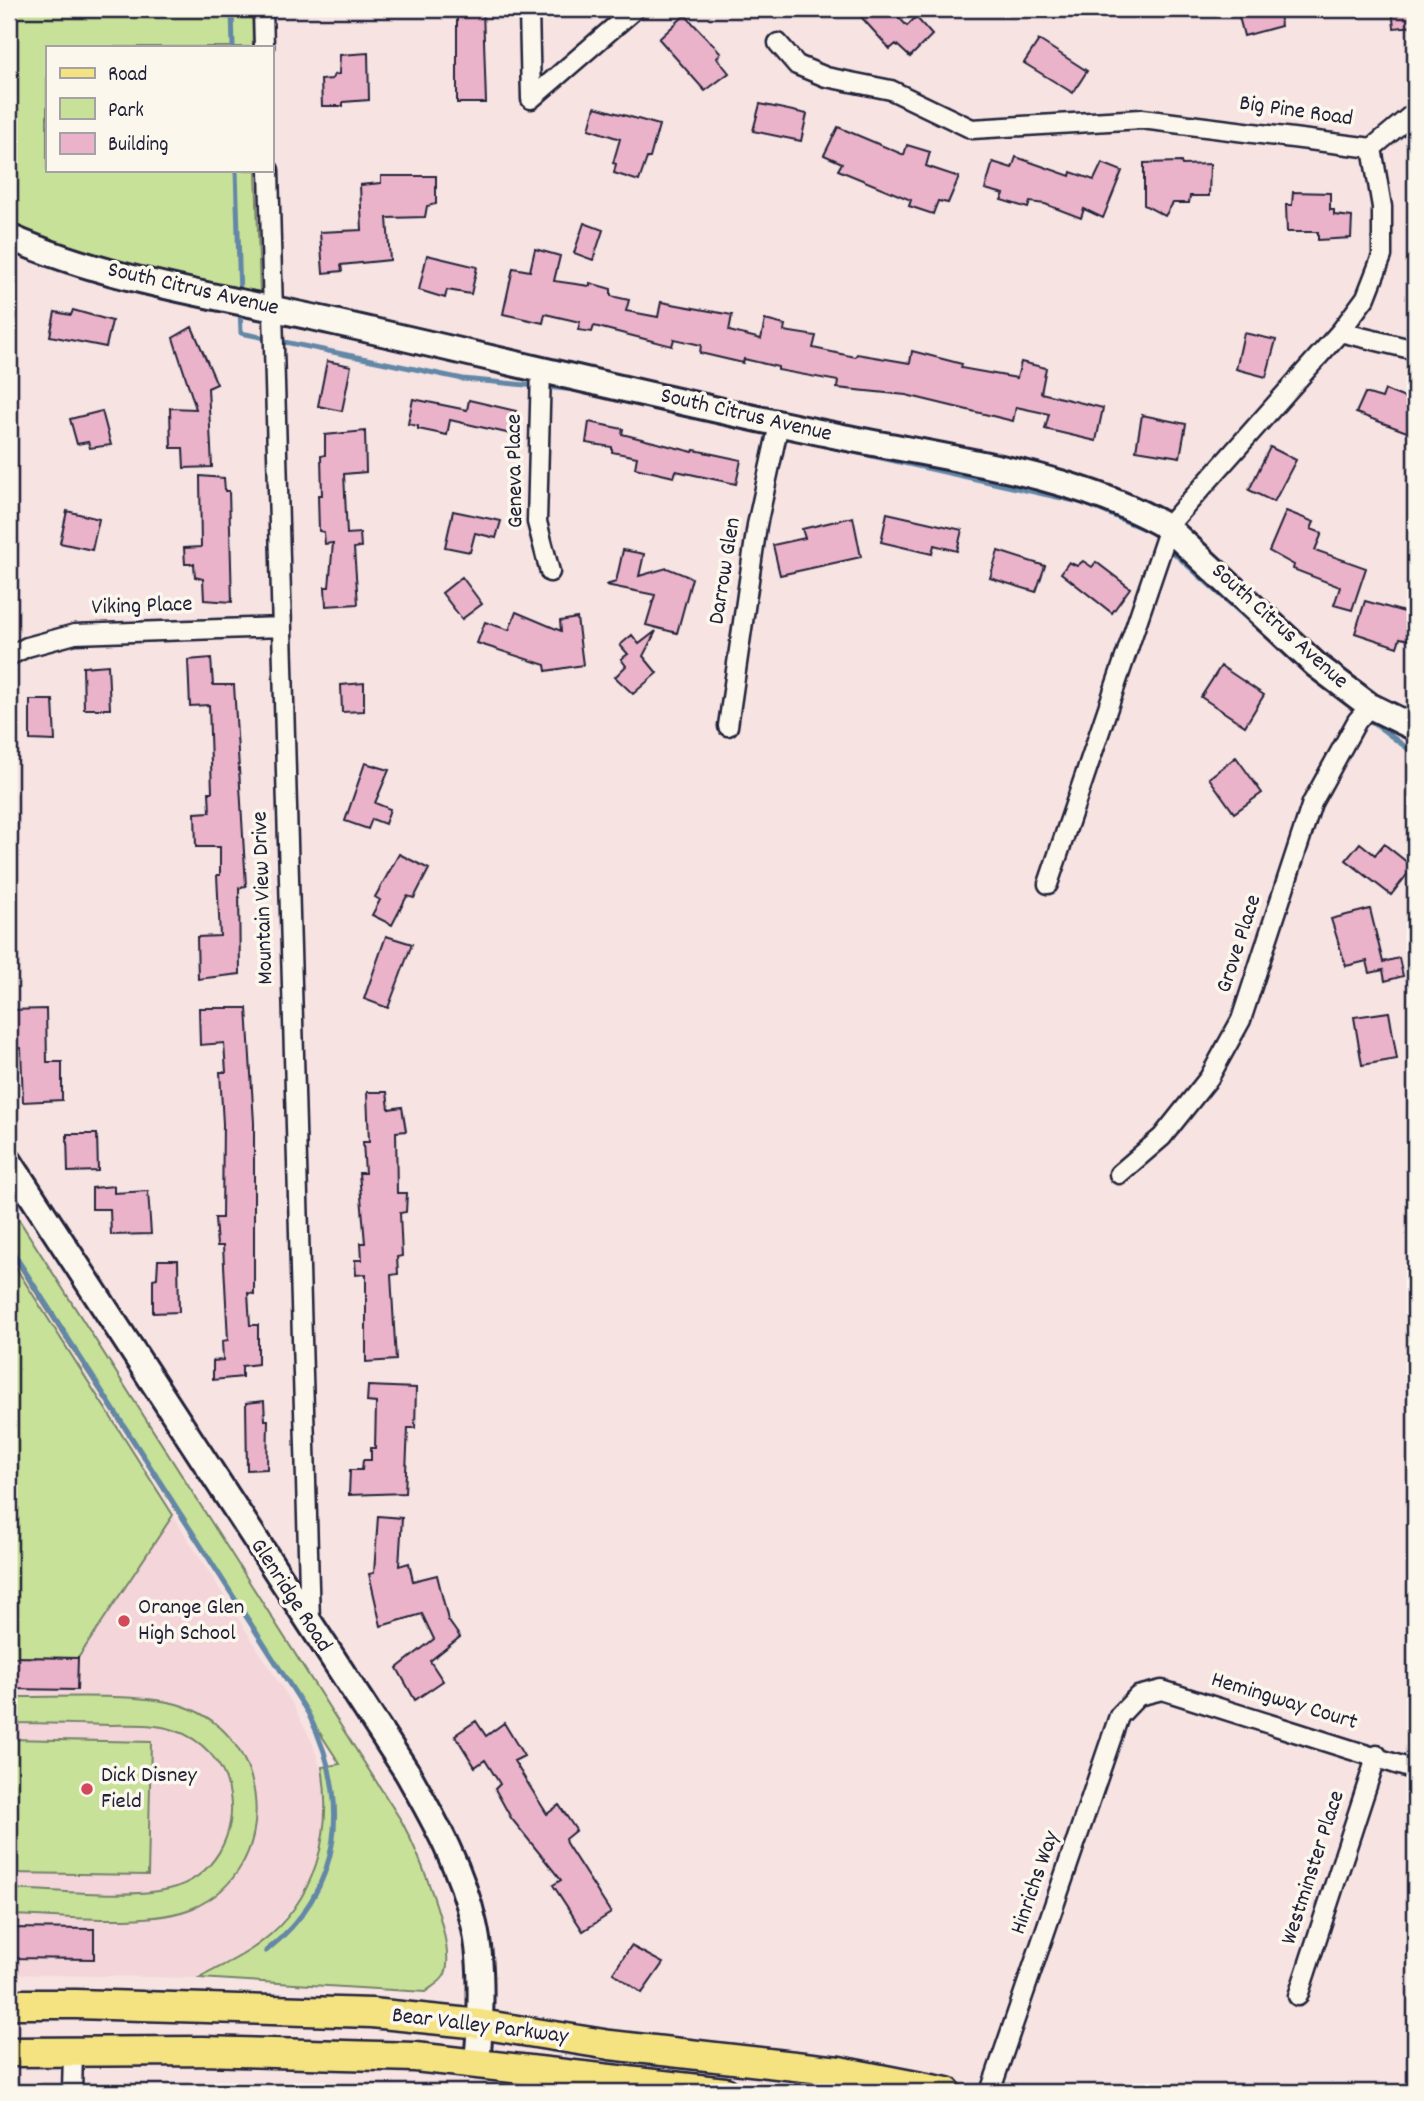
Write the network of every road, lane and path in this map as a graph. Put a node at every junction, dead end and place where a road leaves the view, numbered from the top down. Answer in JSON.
{"nodes":[{"id":1,"x":263,"y":9,"type":"edge"},
{"id":2,"x":529,"y":9,"type":"edge"},
{"id":3,"x":635,"y":9,"type":"edge"},
{"id":4,"x":778,"y":43,"type":"dead end"},
{"id":5,"x":264,"y":46,"type":"edge"},
{"id":6,"x":1415,"y":112,"type":"edge"},
{"id":7,"x":1372,"y":148,"type":"junction"},
{"id":8,"x":269,"y":172,"type":"edge"},
{"id":9,"x":9,"y":237,"type":"edge"},
{"id":10,"x":273,"y":308,"type":"junction"},
{"id":11,"x":1340,"y":332,"type":"junction"},
{"id":12,"x":1415,"y":351,"type":"edge"},
{"id":13,"x":541,"y":369,"type":"junction"},
{"id":14,"x":779,"y":424,"type":"junction"},
{"id":15,"x":1168,"y":527,"type":"junction"},
{"id":16,"x":550,"y":572,"type":"dead end"},
{"id":17,"x":281,"y":627,"type":"junction"},
{"id":18,"x":9,"y":656,"type":"edge"},
{"id":19,"x":1370,"y":706,"type":"junction"},
{"id":20,"x":728,"y":726,"type":"dead end"},
{"id":21,"x":1415,"y":728,"type":"edge"},
{"id":22,"x":1048,"y":884,"type":"dead end"},
{"id":23,"x":9,"y":1161,"type":"edge"},
{"id":24,"x":1119,"y":1174,"type":"dead end"},
{"id":25,"x":310,"y":1625,"type":"junction"},
{"id":26,"x":1138,"y":1696,"type":"joint"},
{"id":27,"x":1377,"y":1755,"type":"junction"},
{"id":28,"x":1415,"y":1770,"type":"edge"},
{"id":29,"x":1298,"y":1996,"type":"dead end"},
{"id":30,"x":9,"y":2004,"type":"edge"},
{"id":31,"x":480,"y":2024,"type":"junction"},
{"id":32,"x":9,"y":2052,"type":"edge"},
{"id":33,"x":73,"y":2052,"type":"junction"},
{"id":34,"x":477,"y":2063,"type":"junction"},
{"id":35,"x":606,"y":2085,"type":"edge"},
{"id":36,"x":72,"y":2092,"type":"edge"},
{"id":37,"x":725,"y":2092,"type":"edge"},
{"id":38,"x":947,"y":2092,"type":"edge"},
{"id":39,"x":990,"y":2092,"type":"edge"}],
"edges":[{"from":1,"to":5,"type":"street"},
{"from":2,"to":3,"type":"street"},
{"from":4,"to":7,"type":"street","name":"Big Pine Road"},
{"from":6,"to":7,"type":"street"},
{"from":7,"to":11,"type":"street","name":"Big Pine Road"},
{"from":8,"to":10,"type":"street","name":"Mountain View Drive"},
{"from":9,"to":10,"type":"street","name":"South Citrus Avenue"},
{"from":10,"to":13,"type":"street","name":"South Citrus Avenue"},
{"from":10,"to":17,"type":"street","name":"Mountain View Drive"},
{"from":11,"to":12,"type":"street"},
{"from":11,"to":15,"type":"street","name":"Big Pine Road"},
{"from":13,"to":14,"type":"street","name":"South Citrus Avenue"},
{"from":13,"to":16,"type":"street","name":"Geneva Place"},
{"from":14,"to":15,"type":"street","name":"South Citrus Avenue"},
{"from":14,"to":20,"type":"street","name":"Darrow Glen"},
{"from":15,"to":19,"type":"street","name":"South Citrus Avenue"},
{"from":15,"to":22,"type":"street"},
{"from":17,"to":18,"type":"street","name":"Viking Place"},
{"from":17,"to":25,"type":"street","name":"Mountain View Drive"},
{"from":19,"to":21,"type":"street","name":"South Citrus Avenue"},
{"from":19,"to":24,"type":"street","name":"Grove Place"},
{"from":23,"to":25,"type":"street","name":"Glenridge Road"},
{"from":25,"to":31,"type":"street","name":"Glenridge Road"},
{"from":26,"to":27,"type":"street","name":"Hemingway Court"},
{"from":26,"to":39,"type":"street","name":"Hinrichs Way"},
{"from":27,"to":28,"type":"street","name":"Hemingway Court"},
{"from":27,"to":29,"type":"street","name":"Westminster Place"},
{"from":30,"to":31,"type":"main road","name":"Bear Valley Parkway"},
{"from":31,"to":34,"type":"street","name":"Glenridge Road"},
{"from":31,"to":38,"type":"main road","name":"Bear Valley Parkway"},
{"from":32,"to":33,"type":"main road","name":"Bear Valley Parkway"},
{"from":33,"to":34,"type":"main road","name":"Bear Valley Parkway"},
{"from":33,"to":36,"type":"street"},
{"from":34,"to":35,"type":"main road","name":"Bear Valley Parkway"},
{"from":35,"to":37,"type":"main road","name":"Bear Valley Parkway"}]}
